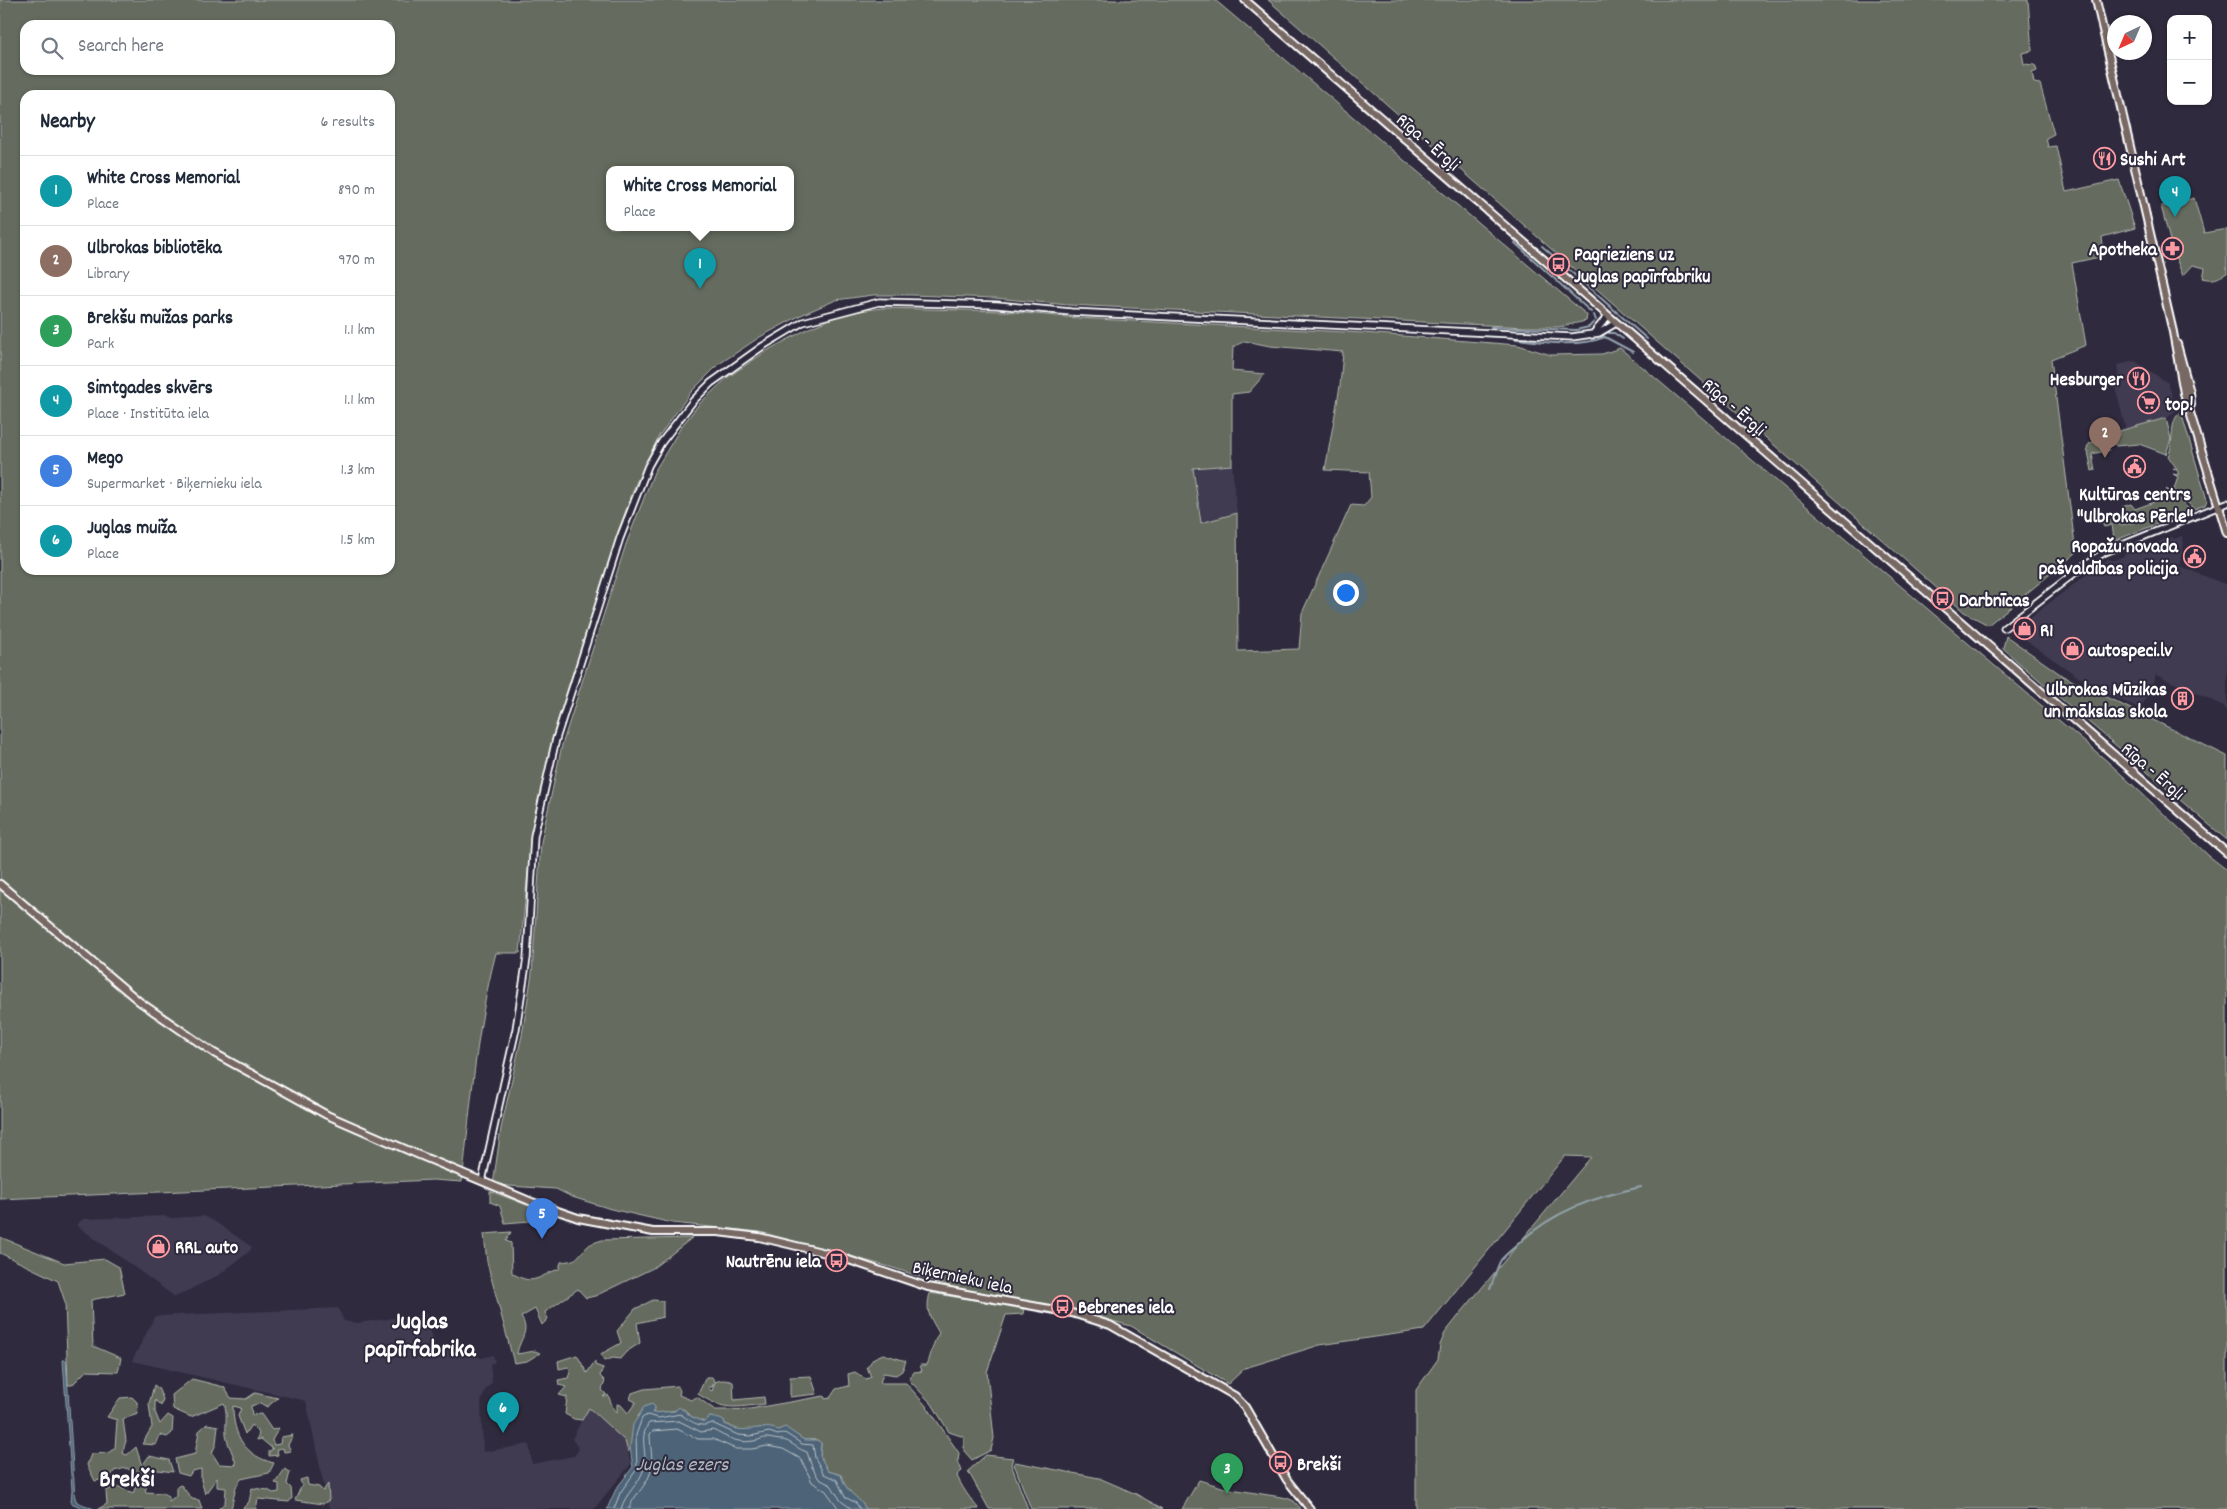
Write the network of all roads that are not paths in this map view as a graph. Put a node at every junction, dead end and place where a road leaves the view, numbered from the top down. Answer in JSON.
{"nodes":[{"id":1,"x":1244,"y":0,"type":"edge"},
{"id":2,"x":2096,"y":0,"type":"edge"},
{"id":3,"x":1608,"y":316,"type":"junction"},
{"id":4,"x":1616,"y":323,"type":"junction"},
{"id":5,"x":1592,"y":335,"type":"junction"},
{"id":6,"x":2227,"y":503,"type":"edge"},
{"id":7,"x":2218,"y":506,"type":"junction"},
{"id":8,"x":2227,"y":533,"type":"edge"},
{"id":9,"x":2004,"y":628,"type":"dead end"},
{"id":10,"x":2226,"y":851,"type":"edge"},
{"id":11,"x":0,"y":884,"type":"edge"},
{"id":12,"x":482,"y":1182,"type":"junction"},
{"id":13,"x":1310,"y":1509,"type":"edge"}],
"edges":[{"from":1,"to":3,"type":"main road","name":"Rīga - Ērgļi"},
{"from":2,"to":7,"type":"main road"},
{"from":3,"to":4,"type":"main road","name":"Rīga - Ērgļi"},
{"from":3,"to":5,"type":"main road"},
{"from":4,"to":5,"type":"main road"},
{"from":4,"to":10,"type":"main road","name":"Rīga - Ērgļi"},
{"from":5,"to":12,"type":"main road"},
{"from":6,"to":7,"type":"main road"},
{"from":7,"to":8,"type":"main road"},
{"from":7,"to":9,"type":"main road"},
{"from":11,"to":12,"type":"main road","name":"Biķernieku iela"},
{"from":12,"to":13,"type":"main road","name":"Biķernieku iela"}]}
